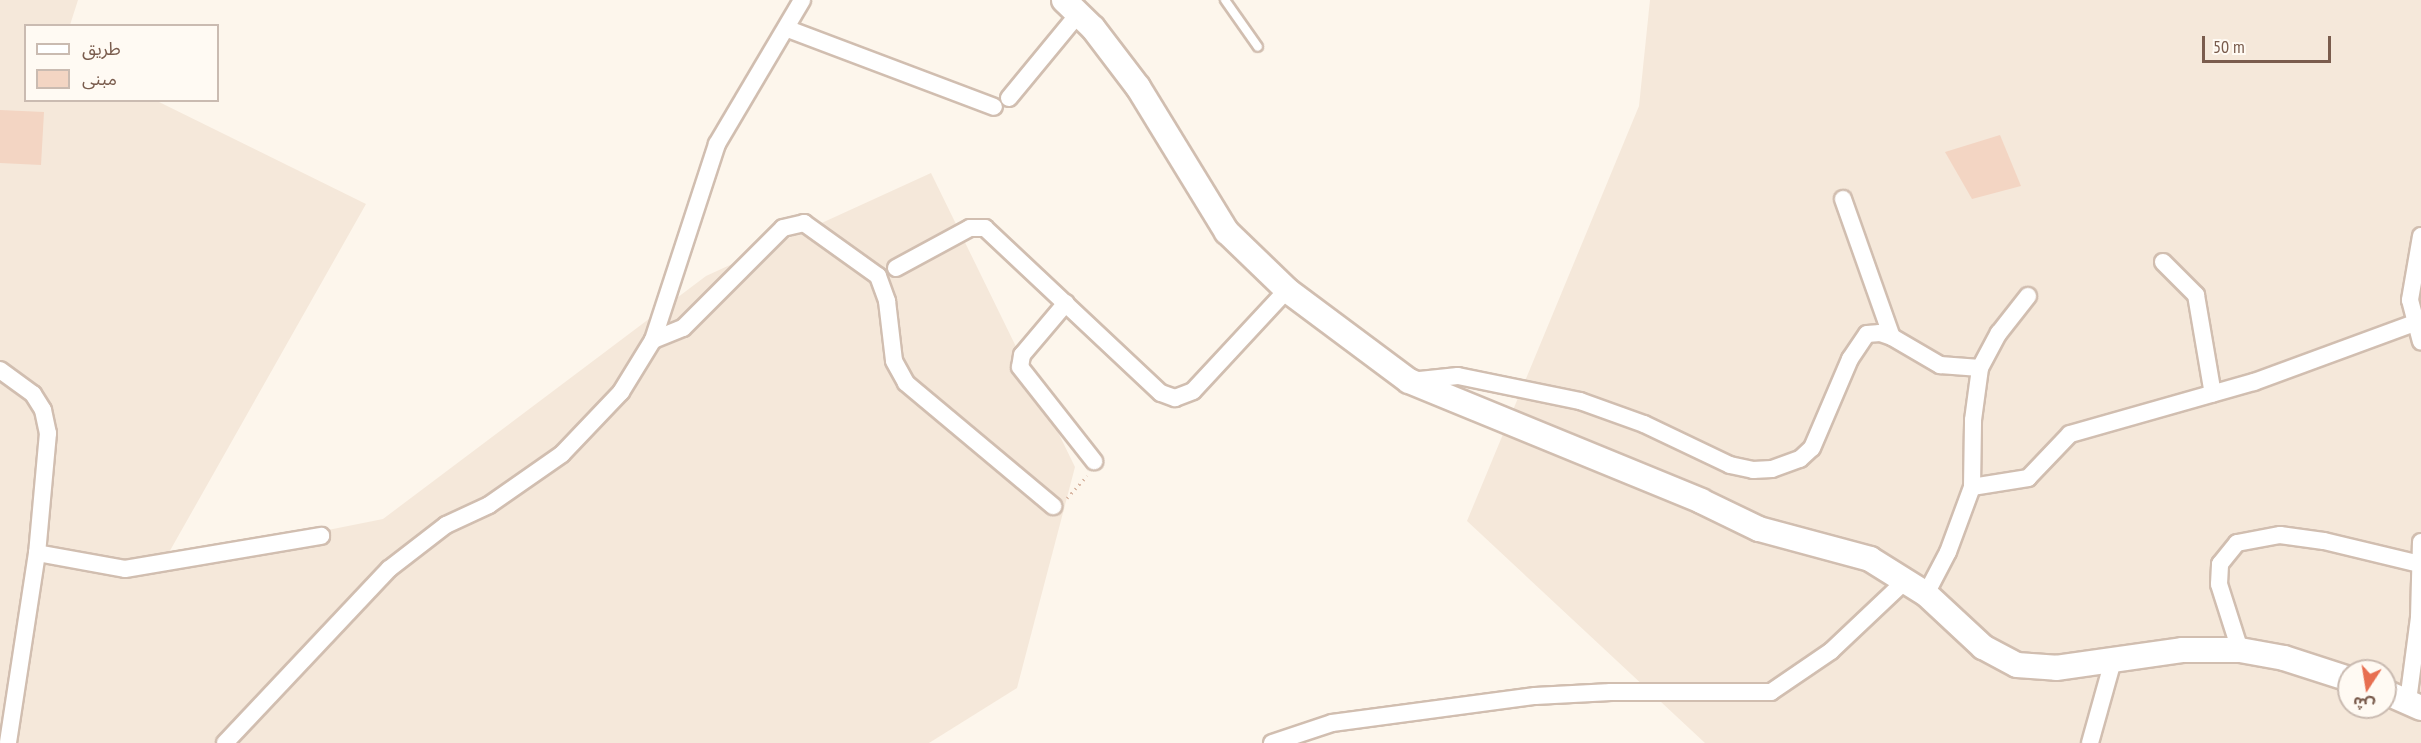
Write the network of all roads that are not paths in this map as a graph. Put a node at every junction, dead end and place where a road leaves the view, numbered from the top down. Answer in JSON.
{"nodes":[{"id":1,"x":802,"y":0,"type":"edge"},
{"id":2,"x":1225,"y":0,"type":"edge"},
{"id":3,"x":1071,"y":7,"type":"edge"},
{"id":4,"x":788,"y":29,"type":"junction"},
{"id":5,"x":1258,"y":47,"type":"dead end"},
{"id":6,"x":1009,"y":98,"type":"dead end"},
{"id":7,"x":994,"y":107,"type":"dead end"},
{"id":8,"x":1843,"y":199,"type":"dead end"},
{"id":9,"x":2421,"y":236,"type":"edge"},
{"id":10,"x":2163,"y":262,"type":"dead end"},
{"id":11,"x":896,"y":268,"type":"dead end"},
{"id":12,"x":1287,"y":290,"type":"junction"},
{"id":13,"x":2028,"y":296,"type":"dead end"},
{"id":14,"x":1066,"y":303,"type":"junction"},
{"id":15,"x":2414,"y":323,"type":"junction"},
{"id":16,"x":1892,"y":337,"type":"junction"},
{"id":17,"x":653,"y":340,"type":"junction"},
{"id":18,"x":2421,"y":342,"type":"edge"},
{"id":19,"x":1980,"y":368,"type":"junction"},
{"id":20,"x":0,"y":370,"type":"edge"},
{"id":21,"x":1409,"y":381,"type":"junction"},
{"id":22,"x":2213,"y":394,"type":"junction"},
{"id":23,"x":1094,"y":460,"type":"road end"},
{"id":24,"x":1972,"y":487,"type":"junction"},
{"id":25,"x":1053,"y":506,"type":"road end"},
{"id":26,"x":321,"y":536,"type":"dead end"},
{"id":27,"x":2421,"y":542,"type":"edge"},
{"id":28,"x":37,"y":553,"type":"junction"},
{"id":29,"x":2420,"y":564,"type":"edge"},
{"id":30,"x":1906,"y":580,"type":"junction"},
{"id":31,"x":1926,"y":594,"type":"junction"},
{"id":32,"x":2240,"y":650,"type":"junction"},
{"id":33,"x":2114,"y":657,"type":"junction"},
{"id":34,"x":2337,"y":675,"type":"edge"},
{"id":35,"x":2397,"y":697,"type":"edge"},
{"id":36,"x":2414,"y":704,"type":"edge"},
{"id":37,"x":8,"y":743,"type":"edge"},
{"id":38,"x":225,"y":743,"type":"edge"},
{"id":39,"x":1272,"y":743,"type":"edge"},
{"id":40,"x":2090,"y":743,"type":"edge"}],
"edges":[{"from":1,"to":4,"type":"street"},
{"from":2,"to":5,"type":"lane"},
{"from":3,"to":6,"type":"street"},
{"from":3,"to":12,"type":"main road"},
{"from":4,"to":7,"type":"street"},
{"from":4,"to":17,"type":"street"},
{"from":8,"to":16,"type":"street"},
{"from":9,"to":15,"type":"street"},
{"from":10,"to":22,"type":"street"},
{"from":11,"to":14,"type":"street"},
{"from":12,"to":14,"type":"street"},
{"from":12,"to":21,"type":"main road"},
{"from":13,"to":19,"type":"street"},
{"from":14,"to":23,"type":"street"},
{"from":15,"to":18,"type":"street"},
{"from":15,"to":22,"type":"street"},
{"from":16,"to":19,"type":"street"},
{"from":16,"to":21,"type":"street"},
{"from":17,"to":25,"type":"street"},
{"from":17,"to":38,"type":"street"},
{"from":19,"to":24,"type":"street"},
{"from":20,"to":28,"type":"street"},
{"from":21,"to":30,"type":"main road"},
{"from":22,"to":24,"type":"street"},
{"from":24,"to":31,"type":"street"},
{"from":26,"to":28,"type":"street"},
{"from":27,"to":29,"type":"street"},
{"from":28,"to":37,"type":"street"},
{"from":29,"to":32,"type":"street"},
{"from":29,"to":36,"type":"street"},
{"from":30,"to":31,"type":"main road"},
{"from":30,"to":39,"type":"street"},
{"from":31,"to":33,"type":"main road"},
{"from":32,"to":33,"type":"main road"},
{"from":32,"to":34,"type":"main road"},
{"from":33,"to":40,"type":"street"},
{"from":35,"to":36,"type":"main road"}]}
